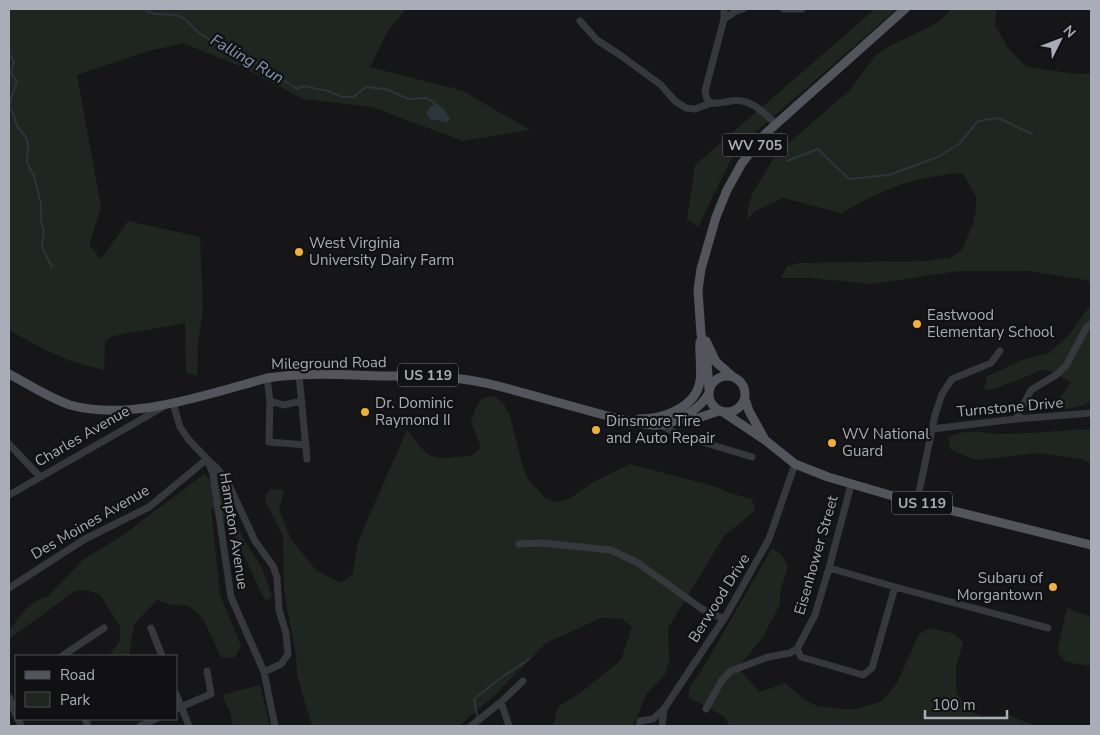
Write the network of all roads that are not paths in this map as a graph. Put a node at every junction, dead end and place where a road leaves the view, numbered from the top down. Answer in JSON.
{"nodes":[{"id":1,"x":724,"y":9,"type":"edge"},
{"id":2,"x":743,"y":9,"type":"edge"},
{"id":3,"x":784,"y":9,"type":"edge"},
{"id":4,"x":802,"y":9,"type":"edge"},
{"id":5,"x":905,"y":9,"type":"edge"},
{"id":6,"x":724,"y":19,"type":"junction"},
{"id":7,"x":580,"y":21,"type":"dead end"},
{"id":8,"x":711,"y":103,"type":"junction"},
{"id":9,"x":775,"y":123,"type":"junction"},
{"id":10,"x":1091,"y":324,"type":"edge"},
{"id":11,"x":701,"y":334,"type":"junction"},
{"id":12,"x":1000,"y":351,"type":"dead end"},
{"id":13,"x":9,"y":374,"type":"edge"},
{"id":14,"x":299,"y":375,"type":"junction"},
{"id":15,"x":732,"y":376,"type":"junction"},
{"id":16,"x":267,"y":378,"type":"junction"},
{"id":17,"x":709,"y":392,"type":"junction"},
{"id":18,"x":745,"y":399,"type":"junction"},
{"id":19,"x":302,"y":400,"type":"junction"},
{"id":20,"x":270,"y":402,"type":"junction"},
{"id":21,"x":172,"y":403,"type":"junction"},
{"id":22,"x":721,"y":412,"type":"junction"},
{"id":23,"x":1091,"y":413,"type":"edge"},
{"id":24,"x":620,"y":419,"type":"junction"},
{"id":25,"x":1016,"y":419,"type":"junction"},
{"id":26,"x":678,"y":420,"type":"junction"},
{"id":27,"x":661,"y":425,"type":"junction"},
{"id":28,"x":932,"y":429,"type":"junction"},
{"id":29,"x":765,"y":440,"type":"junction"},
{"id":30,"x":9,"y":444,"type":"edge"},
{"id":31,"x":306,"y":445,"type":"junction"},
{"id":32,"x":752,"y":457,"type":"dead end"},
{"id":33,"x":207,"y":459,"type":"junction"},
{"id":34,"x":308,"y":459,"type":"dead end"},
{"id":35,"x":795,"y":464,"type":"junction"},
{"id":36,"x":40,"y":477,"type":"junction"},
{"id":37,"x":850,"y":485,"type":"junction"},
{"id":38,"x":9,"y":494,"type":"edge"},
{"id":39,"x":917,"y":502,"type":"junction"},
{"id":40,"x":519,"y":544,"type":"dead end"},
{"id":41,"x":1091,"y":545,"type":"edge"},
{"id":42,"x":830,"y":568,"type":"junction"},
{"id":43,"x":9,"y":588,"type":"edge"},
{"id":44,"x":895,"y":588,"type":"junction"},
{"id":45,"x":724,"y":619,"type":"junction"},
{"id":46,"x":104,"y":628,"type":"dead end"},
{"id":47,"x":151,"y":628,"type":"dead end"},
{"id":48,"x":1048,"y":628,"type":"dead end"},
{"id":49,"x":797,"y":649,"type":"junction"},
{"id":50,"x":64,"y":655,"type":"edge"},
{"id":51,"x":162,"y":655,"type":"edge"},
{"id":52,"x":207,"y":671,"type":"dead end"},
{"id":53,"x":264,"y":672,"type":"junction"},
{"id":54,"x":524,"y":680,"type":"dead end"},
{"id":55,"x":9,"y":697,"type":"edge"},
{"id":56,"x":501,"y":702,"type":"junction"},
{"id":57,"x":179,"y":708,"type":"edge"},
{"id":58,"x":664,"y":709,"type":"junction"},
{"id":59,"x":706,"y":709,"type":"dead end"},
{"id":60,"x":15,"y":712,"type":"edge"},
{"id":61,"x":154,"y":720,"type":"edge"},
{"id":62,"x":140,"y":726,"type":"edge"},
{"id":63,"x":189,"y":726,"type":"edge"},
{"id":64,"x":275,"y":726,"type":"edge"},
{"id":65,"x":471,"y":726,"type":"edge"},
{"id":66,"x":509,"y":726,"type":"edge"},
{"id":67,"x":640,"y":726,"type":"edge"},
{"id":68,"x":662,"y":726,"type":"edge"}],
"edges":[{"from":1,"to":6,"type":"street"},
{"from":2,"to":6,"type":"street"},
{"from":3,"to":4,"type":"street"},
{"from":5,"to":9,"type":"main road","number":"WV 705"},
{"from":6,"to":8,"type":"street"},
{"from":7,"to":8,"type":"street"},
{"from":8,"to":9,"type":"street"},
{"from":9,"to":11,"type":"main road","number":"WV 705"},
{"from":10,"to":25,"type":"street"},
{"from":11,"to":15,"type":"main road","number":"WV 705"},
{"from":11,"to":17,"type":"main road","number":"WV 705"},
{"from":11,"to":24,"type":"main road"},
{"from":12,"to":28,"type":"street"},
{"from":13,"to":21,"type":"main road","number":"US 119"},
{"from":14,"to":16,"type":"main road","name":"Mileground Road","number":"US 119"},
{"from":14,"to":19,"type":"street"},
{"from":14,"to":24,"type":"main road","name":"Mileground Road","number":"US 119"},
{"from":15,"to":17,"type":"main road"},
{"from":15,"to":18,"type":"main road"},
{"from":16,"to":20,"type":"street"},
{"from":16,"to":21,"type":"main road","name":"Mileground Road","number":"US 119"},
{"from":17,"to":22,"type":"main road"},
{"from":17,"to":26,"type":"main road","name":"Mileground Road","number":"US 119"},
{"from":18,"to":22,"type":"main road"},
{"from":18,"to":29,"type":"main road","number":"US 119"},
{"from":19,"to":20,"type":"street"},
{"from":19,"to":31,"type":"street"},
{"from":20,"to":31,"type":"street"},
{"from":21,"to":33,"type":"street","name":"Hampton Avenue"},
{"from":21,"to":36,"type":"street","name":"Charles Avenue"},
{"from":22,"to":26,"type":"main road","name":"Mileground Road","number":"US 119"},
{"from":22,"to":29,"type":"main road","number":"US 119"},
{"from":23,"to":25,"type":"street","name":"Turnstone Drive"},
{"from":24,"to":27,"type":"main road","name":"Mileground Road","number":"US 119"},
{"from":25,"to":28,"type":"street","name":"Turnstone Drive"},
{"from":26,"to":27,"type":"main road","name":"Mileground Road","number":"US 119"},
{"from":27,"to":32,"type":"street","name":"Mileground Road"},
{"from":28,"to":39,"type":"street"},
{"from":29,"to":35,"type":"main road","number":"US 119"},
{"from":30,"to":36,"type":"street"},
{"from":31,"to":34,"type":"street"},
{"from":33,"to":43,"type":"street","name":"Des Moines Avenue"},
{"from":33,"to":53,"type":"street","name":"Hampton Avenue"},
{"from":33,"to":53,"type":"street"},
{"from":35,"to":37,"type":"main road","number":"US 119"},
{"from":35,"to":45,"type":"street","name":"Berwood Drive"},
{"from":36,"to":38,"type":"street","name":"Charles Avenue"},
{"from":37,"to":39,"type":"main road","number":"US 119"},
{"from":37,"to":42,"type":"street","name":"Eisenhower Street"},
{"from":39,"to":41,"type":"main road","number":"US 119"},
{"from":40,"to":45,"type":"street"},
{"from":42,"to":44,"type":"street"},
{"from":42,"to":49,"type":"street","name":"Eisenhower Street"},
{"from":44,"to":48,"type":"street"},
{"from":44,"to":49,"type":"street"},
{"from":45,"to":58,"type":"street","name":"Berwood Drive"},
{"from":46,"to":50,"type":"street"},
{"from":47,"to":51,"type":"street"},
{"from":49,"to":59,"type":"street"},
{"from":52,"to":57,"type":"street"},
{"from":53,"to":64,"type":"street","name":"Hampton Avenue"},
{"from":54,"to":56,"type":"street"},
{"from":55,"to":60,"type":"street"},
{"from":56,"to":65,"type":"street"},
{"from":56,"to":66,"type":"street"},
{"from":57,"to":63,"type":"street"},
{"from":58,"to":67,"type":"street","name":"Berwood Drive"},
{"from":58,"to":68,"type":"street"},
{"from":61,"to":62,"type":"street"}]}
